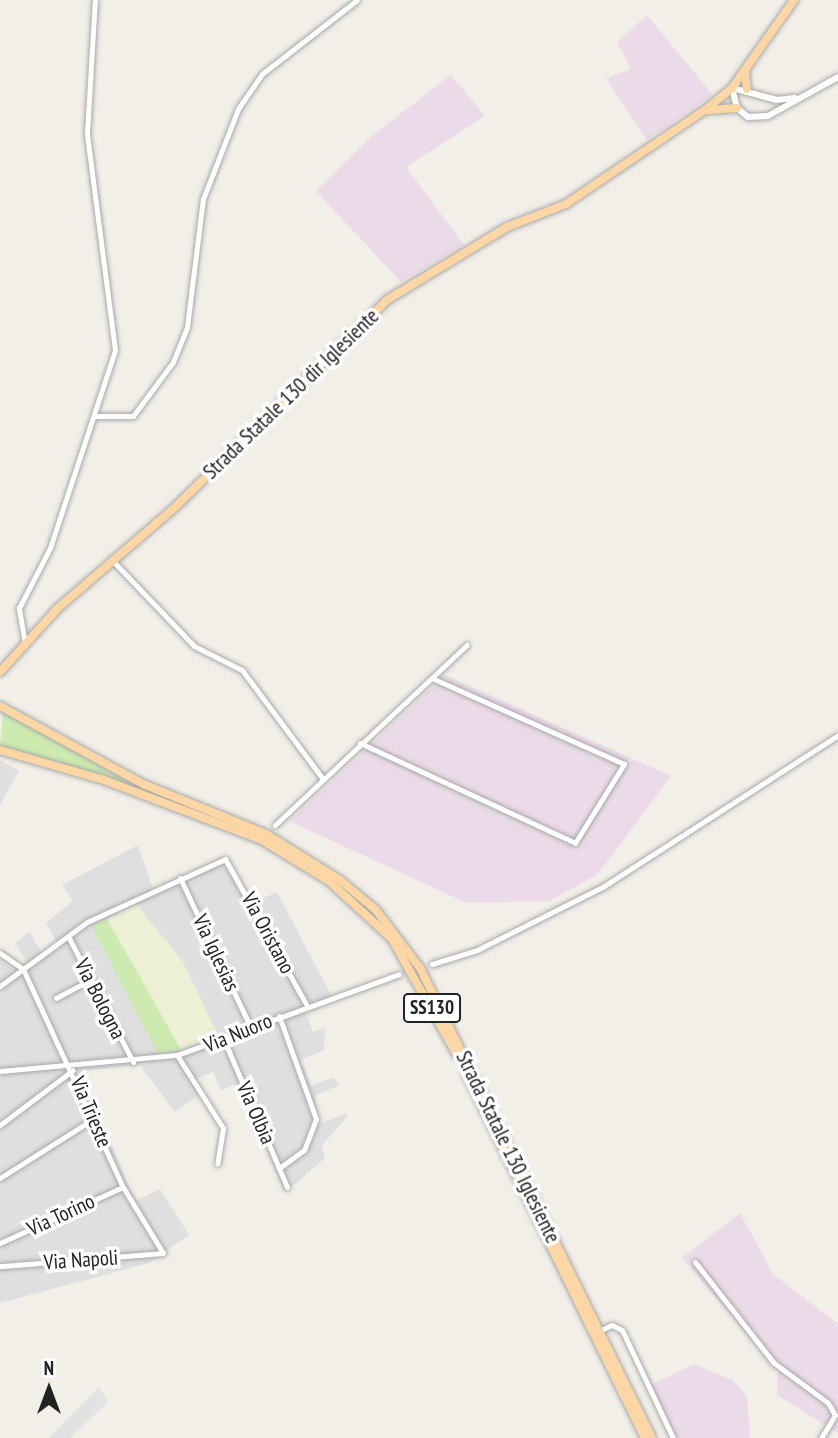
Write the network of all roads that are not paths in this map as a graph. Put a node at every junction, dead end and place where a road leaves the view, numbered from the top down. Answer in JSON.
{"nodes":[{"id":1,"x":95,"y":0,"type":"edge"},
{"id":2,"x":357,"y":0,"type":"edge"},
{"id":3,"x":794,"y":0,"type":"edge"},
{"id":4,"x":745,"y":71,"type":"junction"},
{"id":5,"x":838,"y":77,"type":"edge"},
{"id":6,"x":732,"y":89,"type":"junction"},
{"id":7,"x":747,"y":89,"type":"junction"},
{"id":8,"x":795,"y":98,"type":"junction"},
{"id":9,"x":737,"y":108,"type":"junction"},
{"id":10,"x":705,"y":110,"type":"junction"},
{"id":11,"x":94,"y":416,"type":"junction"},
{"id":12,"x":111,"y":559,"type":"junction"},
{"id":13,"x":25,"y":643,"type":"junction"},
{"id":14,"x":467,"y":645,"type":"dead end"},
{"id":15,"x":2,"y":669,"type":"edge"},
{"id":16,"x":432,"y":678,"type":"junction"},
{"id":17,"x":0,"y":680,"type":"edge"},
{"id":18,"x":0,"y":706,"type":"edge"},
{"id":19,"x":838,"y":735,"type":"edge"},
{"id":20,"x":360,"y":743,"type":"junction"},
{"id":21,"x":0,"y":750,"type":"edge"},
{"id":22,"x":0,"y":755,"type":"edge"},
{"id":23,"x":18,"y":755,"type":"junction"},
{"id":24,"x":323,"y":779,"type":"junction"},
{"id":25,"x":275,"y":825,"type":"dead end"},
{"id":26,"x":180,"y":878,"type":"junction"},
{"id":27,"x":68,"y":936,"type":"junction"},
{"id":28,"x":0,"y":953,"type":"edge"},
{"id":29,"x":432,"y":964,"type":"dead end"},
{"id":30,"x":23,"y":969,"type":"junction"},
{"id":31,"x":399,"y":974,"type":"dead end"},
{"id":32,"x":90,"y":980,"type":"junction"},
{"id":33,"x":0,"y":986,"type":"edge"},
{"id":34,"x":56,"y":998,"type":"dead end"},
{"id":35,"x":306,"y":1004,"type":"junction"},
{"id":36,"x":279,"y":1016,"type":"junction"},
{"id":37,"x":251,"y":1028,"type":"junction"},
{"id":38,"x":224,"y":1040,"type":"junction"},
{"id":39,"x":177,"y":1055,"type":"junction"},
{"id":40,"x":133,"y":1062,"type":"junction"},
{"id":41,"x":72,"y":1068,"type":"junction"},
{"id":42,"x":0,"y":1071,"type":"edge"},
{"id":43,"x":93,"y":1119,"type":"junction"},
{"id":44,"x":0,"y":1125,"type":"edge"},
{"id":45,"x":217,"y":1164,"type":"dead end"},
{"id":46,"x":279,"y":1167,"type":"junction"},
{"id":47,"x":0,"y":1178,"type":"edge"},
{"id":48,"x":123,"y":1187,"type":"junction"},
{"id":49,"x":287,"y":1187,"type":"dead end"},
{"id":50,"x":0,"y":1243,"type":"edge"},
{"id":51,"x":163,"y":1253,"type":"joint"},
{"id":52,"x":695,"y":1262,"type":"dead end"},
{"id":53,"x":0,"y":1266,"type":"edge"},
{"id":54,"x":599,"y":1331,"type":"junction"},
{"id":55,"x":645,"y":1438,"type":"edge"},
{"id":56,"x":652,"y":1438,"type":"edge"},
{"id":57,"x":673,"y":1438,"type":"edge"},
{"id":58,"x":821,"y":1438,"type":"edge"}],
"edges":[{"from":1,"to":11,"type":"street"},
{"from":2,"to":11,"type":"street"},
{"from":3,"to":4,"type":"main road","name":"Strada Statale 130 dir Iglesiente"},
{"from":4,"to":6,"type":"main road","name":"Strada Statale 130 dir Iglesiente"},
{"from":4,"to":7,"type":"main road"},
{"from":5,"to":8,"type":"street"},
{"from":6,"to":7,"type":"street"},
{"from":6,"to":9,"type":"street"},
{"from":6,"to":10,"type":"main road","name":"Strada Statale 130 dir Iglesiente"},
{"from":7,"to":8,"type":"street"},
{"from":8,"to":9,"type":"street"},
{"from":9,"to":10,"type":"main road"},
{"from":10,"to":12,"type":"main road","name":"Strada Statale 130 dir Iglesiente"},
{"from":11,"to":13,"type":"street"},
{"from":12,"to":13,"type":"main road","name":"Strada Statale 130 dir Iglesiente"},
{"from":12,"to":24,"type":"street"},
{"from":13,"to":15,"type":"main road","name":"Strada Statale 130 dir Iglesiente"},
{"from":14,"to":16,"type":"street"},
{"from":15,"to":17,"type":"main road","name":"Strada Statale 130 dir Iglesiente"},
{"from":16,"to":20,"type":"street"},
{"from":16,"to":20,"type":"street"},
{"from":18,"to":54,"type":"main road","name":"Strada Statale 130 Iglesiente","number":"SS130"},
{"from":19,"to":29,"type":"street"},
{"from":20,"to":24,"type":"street"},
{"from":21,"to":23,"type":"main road","name":"Strada Statale 130 Iglesiente","number":"SS130"},
{"from":22,"to":23,"type":"main road"},
{"from":23,"to":55,"type":"main road","name":"Strada Statale 130 Iglesiente","number":"SS130"},
{"from":24,"to":25,"type":"street"},
{"from":26,"to":27,"type":"street"},
{"from":26,"to":35,"type":"street","name":"Via Oristano"},
{"from":26,"to":37,"type":"street","name":"Via Iglesias"},
{"from":27,"to":30,"type":"street"},
{"from":27,"to":32,"type":"street","name":"Via Bologna"},
{"from":28,"to":30,"type":"street"},
{"from":30,"to":33,"type":"street"},
{"from":30,"to":41,"type":"street","name":"Via Trieste"},
{"from":31,"to":35,"type":"street","name":"Via Nuoro"},
{"from":32,"to":34,"type":"street"},
{"from":32,"to":40,"type":"street","name":"Via Bologna"},
{"from":35,"to":36,"type":"street","name":"Via Nuoro"},
{"from":36,"to":37,"type":"street","name":"Via Nuoro"},
{"from":36,"to":46,"type":"street"},
{"from":37,"to":38,"type":"street","name":"Via Nuoro"},
{"from":38,"to":39,"type":"street","name":"Via Nuoro"},
{"from":38,"to":46,"type":"street","name":"Via Olbia"},
{"from":39,"to":40,"type":"street","name":"Via Nuoro"},
{"from":39,"to":45,"type":"street"},
{"from":40,"to":41,"type":"street","name":"Via Nuoro"},
{"from":41,"to":42,"type":"street","name":"Via Nuoro"},
{"from":41,"to":43,"type":"street","name":"Via Trieste"},
{"from":41,"to":44,"type":"street"},
{"from":43,"to":47,"type":"street"},
{"from":43,"to":48,"type":"street","name":"Via Trieste"},
{"from":46,"to":49,"type":"street","name":"Via Olbia"},
{"from":48,"to":50,"type":"street","name":"Via Torino"},
{"from":48,"to":51,"type":"street","name":"Via Trieste"},
{"from":51,"to":53,"type":"street","name":"Via Napoli"},
{"from":52,"to":58,"type":"street"},
{"from":54,"to":56,"type":"main road","name":"Strada Statale 130 Iglesiente","number":"SS130"},
{"from":54,"to":57,"type":"street"}]}
